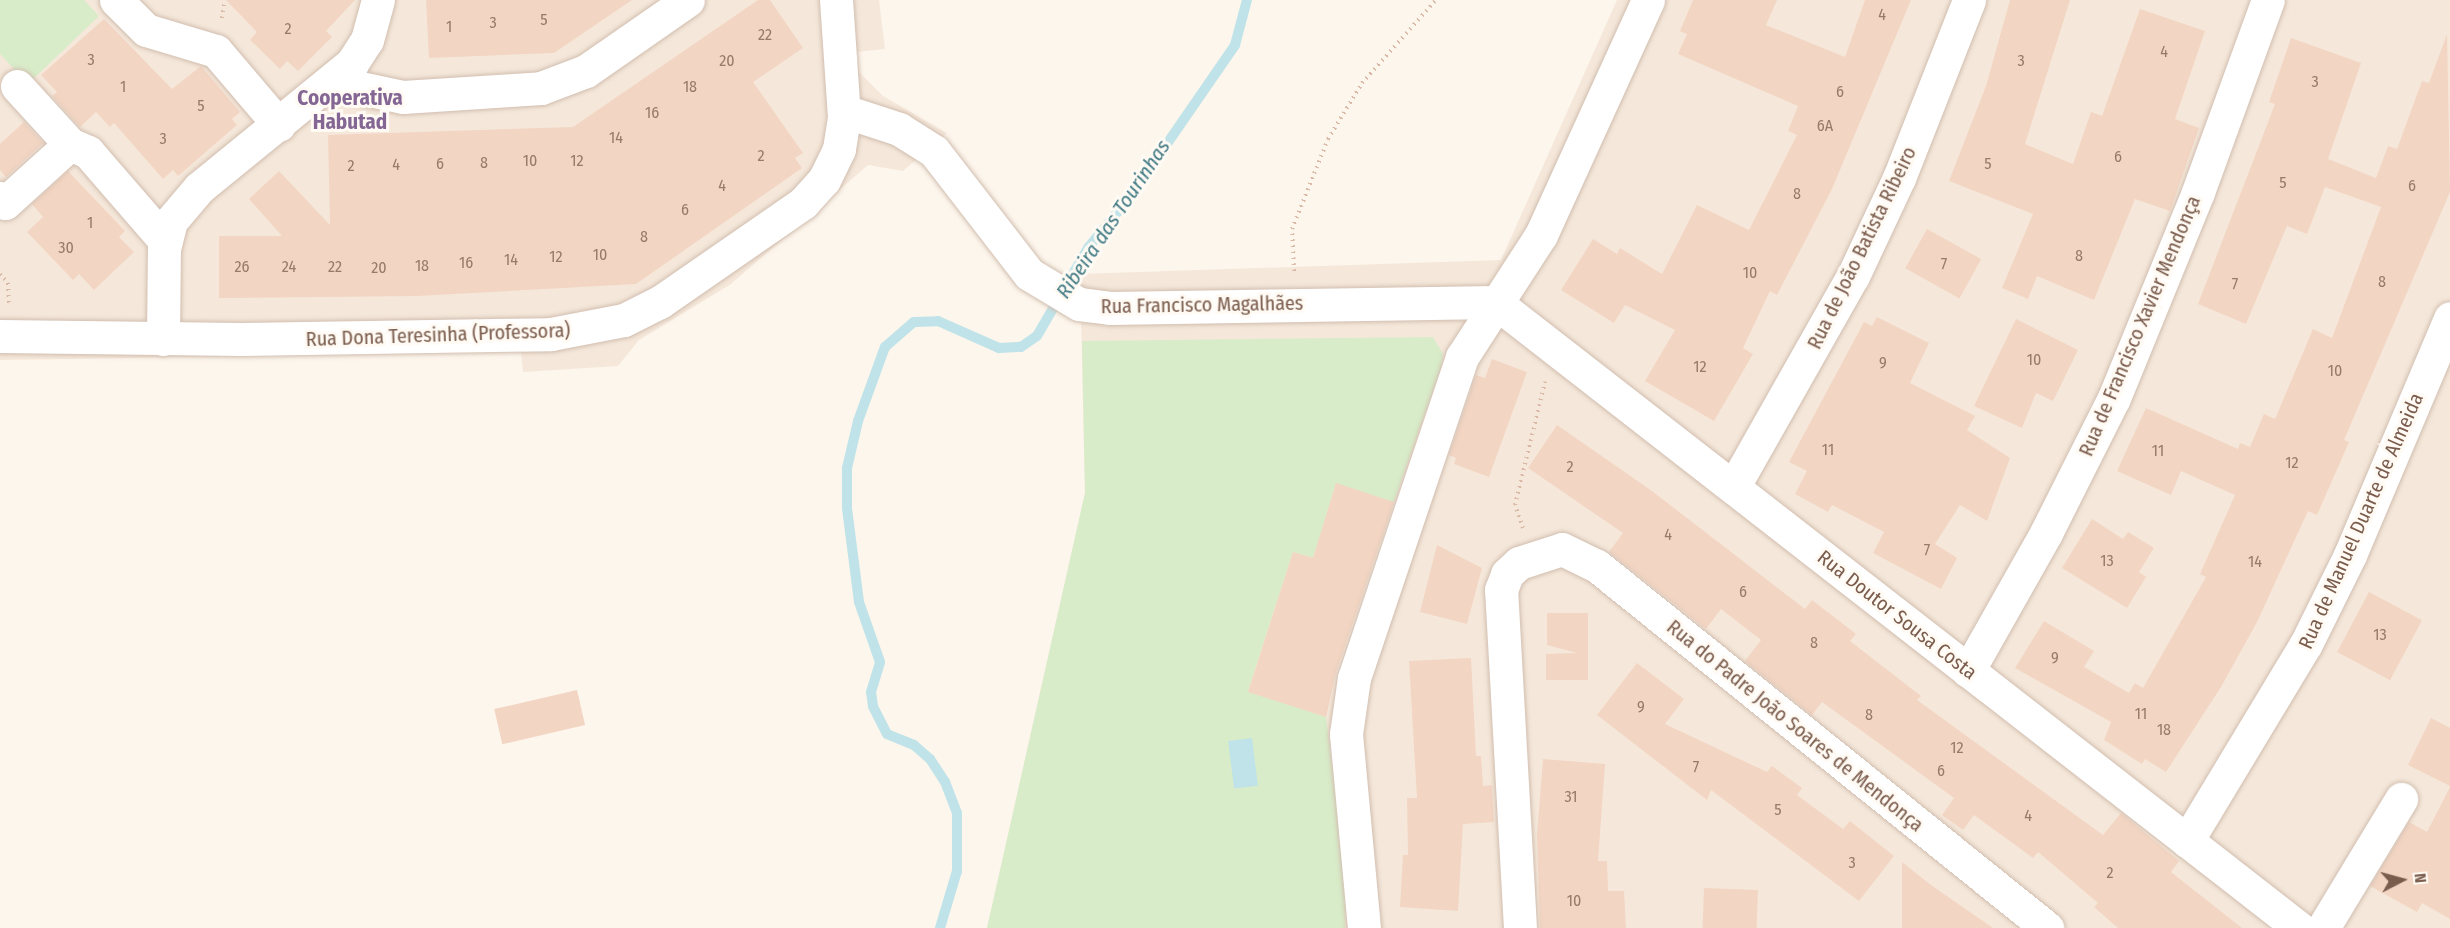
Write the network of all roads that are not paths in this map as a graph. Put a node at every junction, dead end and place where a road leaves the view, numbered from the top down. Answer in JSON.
{"nodes":[{"id":1,"x":116,"y":0,"type":"edge"},
{"id":2,"x":378,"y":0,"type":"edge"},
{"id":3,"x":688,"y":0,"type":"edge"},
{"id":4,"x":836,"y":0,"type":"edge"},
{"id":5,"x":1648,"y":0,"type":"edge"},
{"id":6,"x":1969,"y":0,"type":"edge"},
{"id":7,"x":2268,"y":0,"type":"edge"},
{"id":8,"x":332,"y":82,"type":"junction"},
{"id":9,"x":17,"y":86,"type":"dead end"},
{"id":10,"x":844,"y":111,"type":"junction"},
{"id":11,"x":279,"y":125,"type":"junction"},
{"id":12,"x":70,"y":144,"type":"junction"},
{"id":13,"x":0,"y":198,"type":"edge"},
{"id":14,"x":165,"y":241,"type":"junction"},
{"id":15,"x":1495,"y":303,"type":"junction"},
{"id":16,"x":2450,"y":318,"type":"edge"},
{"id":17,"x":0,"y":336,"type":"edge"},
{"id":18,"x":163,"y":339,"type":"junction"},
{"id":19,"x":1734,"y":486,"type":"junction"},
{"id":20,"x":1968,"y":671,"type":"junction"},
{"id":21,"x":2401,"y":798,"type":"dead end"},
{"id":22,"x":2187,"y":841,"type":"junction"},
{"id":23,"x":1364,"y":928,"type":"edge"},
{"id":24,"x":1520,"y":928,"type":"edge"},
{"id":25,"x":2047,"y":928,"type":"edge"},
{"id":26,"x":2299,"y":928,"type":"edge"},
{"id":27,"x":2323,"y":928,"type":"edge"}],
"edges":[{"from":1,"to":11,"type":"street"},
{"from":2,"to":8,"type":"street"},
{"from":3,"to":8,"type":"street"},
{"from":4,"to":10,"type":"street","name":"Rua Dona Teresinha (Professora)"},
{"from":5,"to":15,"type":"street"},
{"from":6,"to":19,"type":"street","name":"Rua de João Batista Ribeiro"},
{"from":7,"to":20,"type":"street","name":"Rua de Francisco Xavier Mendonça"},
{"from":8,"to":11,"type":"street"},
{"from":9,"to":12,"type":"street"},
{"from":10,"to":15,"type":"street","name":"Rua Francisco Magalhães"},
{"from":10,"to":18,"type":"street","name":"Rua Dona Teresinha (Professora)"},
{"from":11,"to":14,"type":"street"},
{"from":12,"to":13,"type":"street"},
{"from":12,"to":14,"type":"street"},
{"from":14,"to":18,"type":"street"},
{"from":15,"to":19,"type":"street","name":"Rua Doutor Sousa Costa"},
{"from":15,"to":23,"type":"street"},
{"from":16,"to":22,"type":"street","name":"Rua de Manuel Duarte de Almeida"},
{"from":17,"to":18,"type":"street","name":"Rua Dona Teresinha (Professora)"},
{"from":19,"to":20,"type":"street","name":"Rua Doutor Sousa Costa"},
{"from":20,"to":22,"type":"street","name":"Rua Doutor Sousa Costa"},
{"from":21,"to":27,"type":"street"},
{"from":22,"to":26,"type":"street","name":"Rua Doutor Sousa Costa"},
{"from":24,"to":25,"type":"street","name":"Rua do Padre João Soares de Mendonça"}]}
